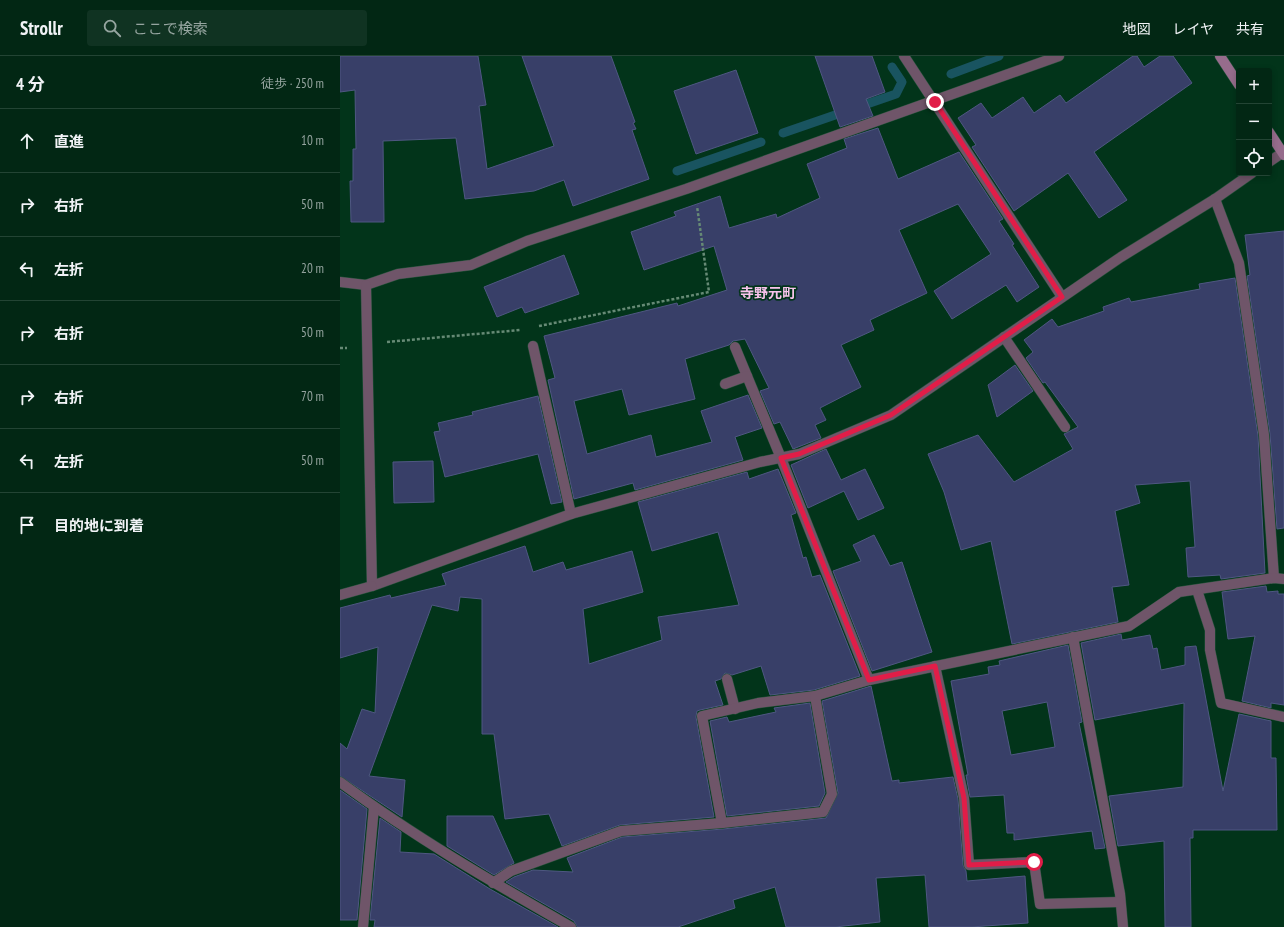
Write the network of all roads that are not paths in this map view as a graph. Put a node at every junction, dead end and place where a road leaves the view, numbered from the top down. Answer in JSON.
{"nodes":[{"id":1,"x":904,"y":56,"type":"edge"},
{"id":2,"x":1059,"y":56,"type":"edge"},
{"id":3,"x":1220,"y":56,"type":"edge"},
{"id":4,"x":1236,"y":80,"type":"edge"},
{"id":5,"x":935,"y":102,"type":"junction"},
{"id":6,"x":1272,"y":137,"type":"edge"},
{"id":7,"x":1283,"y":154,"type":"edge"},
{"id":8,"x":1272,"y":160,"type":"edge"},
{"id":9,"x":1248,"y":176,"type":"edge"},
{"id":10,"x":1215,"y":199,"type":"junction"},
{"id":11,"x":340,"y":282,"type":"edge"},
{"id":12,"x":366,"y":285,"type":"junction"},
{"id":13,"x":1062,"y":297,"type":"junction"},
{"id":14,"x":1004,"y":337,"type":"junction"},
{"id":15,"x":532,"y":346,"type":"dead end"},
{"id":16,"x":735,"y":347,"type":"dead end"},
{"id":17,"x":747,"y":376,"type":"junction"},
{"id":18,"x":725,"y":384,"type":"dead end"},
{"id":19,"x":1065,"y":427,"type":"dead end"},
{"id":20,"x":781,"y":458,"type":"junction"},
{"id":21,"x":571,"y":514,"type":"junction"},
{"id":22,"x":1279,"y":579,"type":"edge"},
{"id":23,"x":372,"y":586,"type":"junction"},
{"id":24,"x":1197,"y":590,"type":"junction"},
{"id":25,"x":340,"y":595,"type":"edge"},
{"id":26,"x":1073,"y":637,"type":"junction"},
{"id":27,"x":935,"y":666,"type":"junction"},
{"id":28,"x":727,"y":679,"type":"dead end"},
{"id":29,"x":869,"y":680,"type":"junction"},
{"id":30,"x":815,"y":696,"type":"junction"},
{"id":31,"x":735,"y":708,"type":"junction"},
{"id":32,"x":1284,"y":717,"type":"edge"},
{"id":33,"x":340,"y":782,"type":"edge"},
{"id":34,"x":374,"y":807,"type":"junction"},
{"id":35,"x":722,"y":823,"type":"junction"},
{"id":36,"x":493,"y":883,"type":"junction"},
{"id":37,"x":1119,"y":902,"type":"junction"},
{"id":38,"x":363,"y":927,"type":"edge"},
{"id":39,"x":571,"y":927,"type":"edge"},
{"id":40,"x":1123,"y":927,"type":"edge"}],
"edges":[{"from":1,"to":5,"type":"street"},
{"from":2,"to":5,"type":"street"},
{"from":3,"to":4,"type":"street"},
{"from":5,"to":12,"type":"street"},
{"from":5,"to":13,"type":"street"},
{"from":6,"to":7,"type":"street"},
{"from":7,"to":8,"type":"street"},
{"from":9,"to":10,"type":"street"},
{"from":10,"to":13,"type":"street"},
{"from":10,"to":22,"type":"street"},
{"from":11,"to":12,"type":"street"},
{"from":12,"to":23,"type":"street"},
{"from":13,"to":14,"type":"street"},
{"from":14,"to":19,"type":"street"},
{"from":14,"to":20,"type":"street"},
{"from":15,"to":21,"type":"street"},
{"from":16,"to":17,"type":"street"},
{"from":17,"to":18,"type":"street"},
{"from":17,"to":20,"type":"street"},
{"from":20,"to":21,"type":"street"},
{"from":20,"to":29,"type":"street"},
{"from":21,"to":23,"type":"street"},
{"from":22,"to":24,"type":"street"},
{"from":23,"to":25,"type":"street"},
{"from":24,"to":26,"type":"street"},
{"from":24,"to":32,"type":"street"},
{"from":26,"to":27,"type":"street"},
{"from":26,"to":37,"type":"street"},
{"from":27,"to":29,"type":"street"},
{"from":27,"to":37,"type":"street"},
{"from":28,"to":31,"type":"street"},
{"from":29,"to":30,"type":"street"},
{"from":30,"to":31,"type":"street"},
{"from":30,"to":35,"type":"street"},
{"from":31,"to":35,"type":"street"},
{"from":33,"to":34,"type":"street"},
{"from":34,"to":36,"type":"street"},
{"from":34,"to":38,"type":"street"},
{"from":35,"to":36,"type":"street"},
{"from":36,"to":39,"type":"street"},
{"from":37,"to":40,"type":"street"}]}
